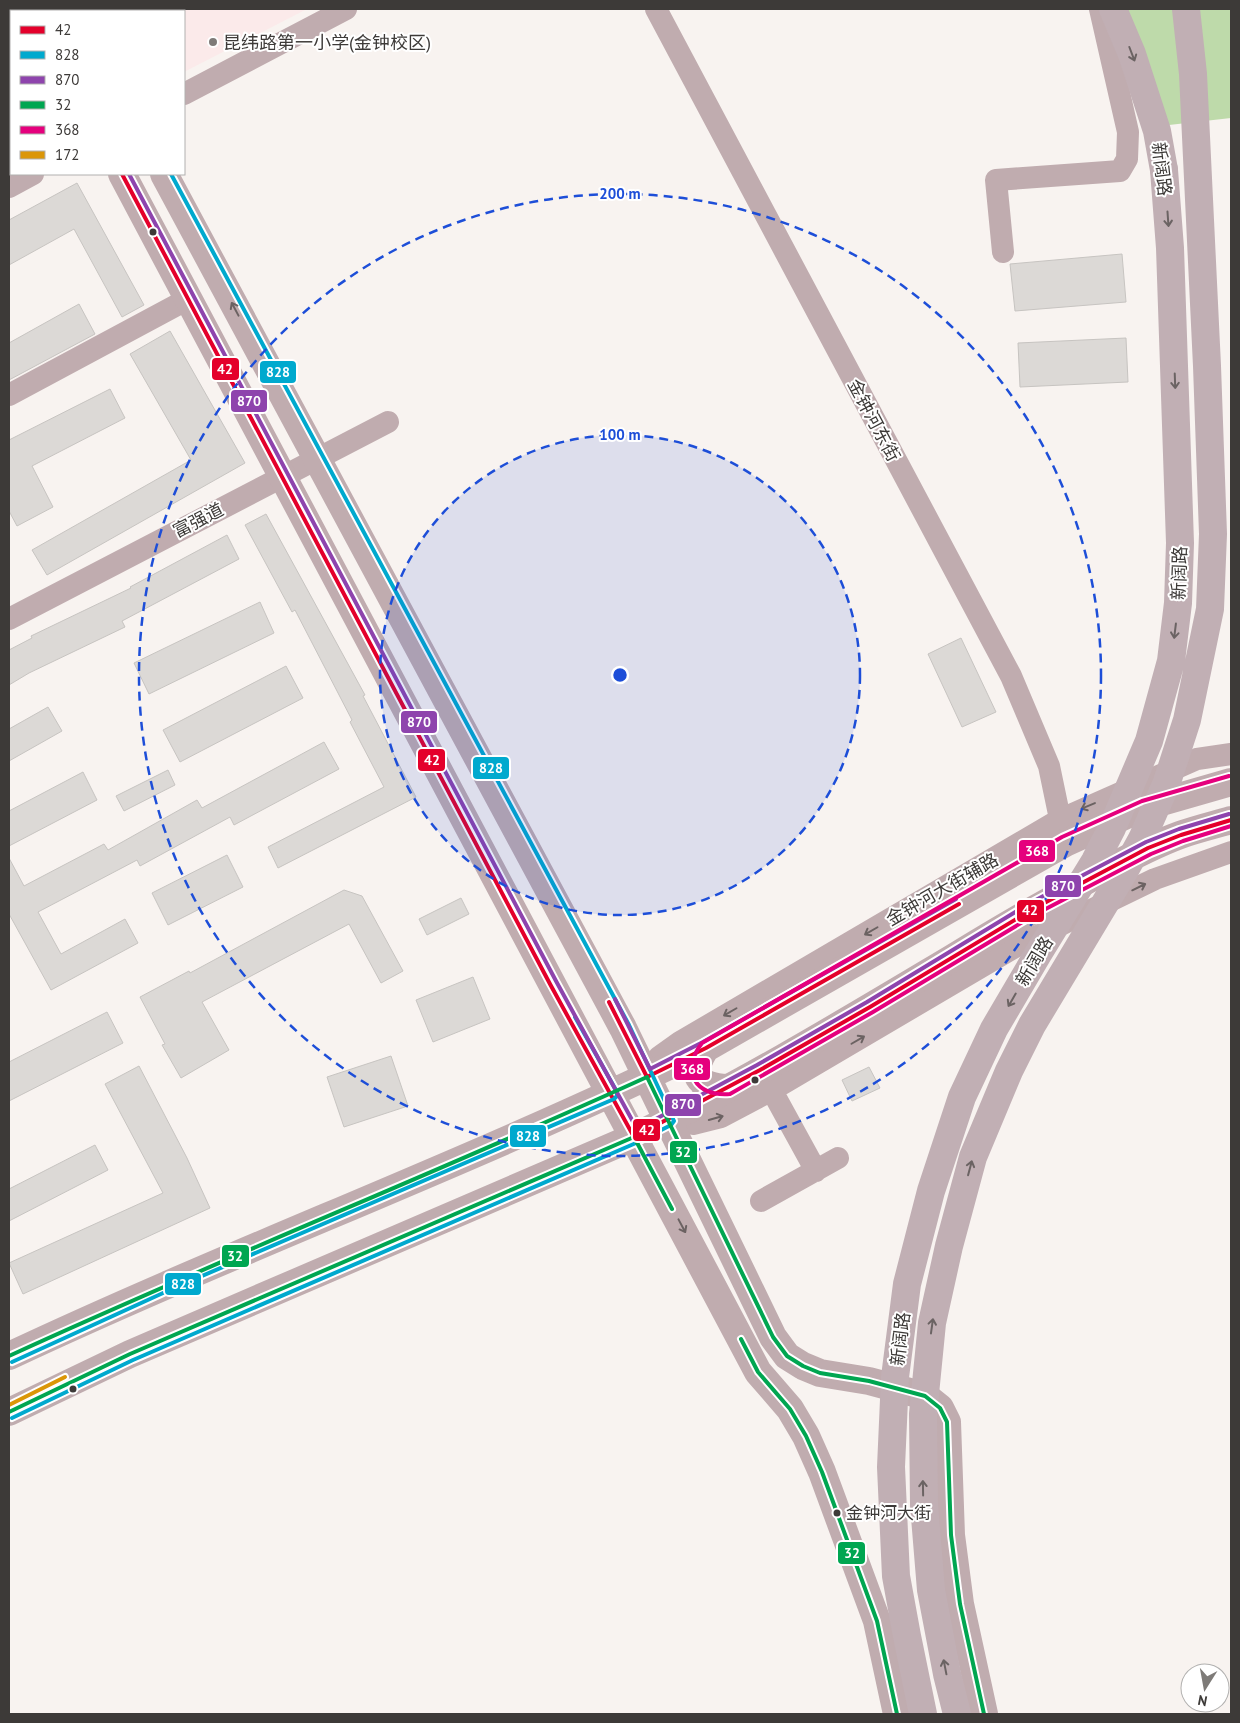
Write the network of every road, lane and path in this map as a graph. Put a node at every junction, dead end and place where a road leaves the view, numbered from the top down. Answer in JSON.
{"nodes":[{"id":1,"x":346,"y":9,"type":"edge"},
{"id":2,"x":656,"y":9,"type":"edge"},
{"id":3,"x":1100,"y":9,"type":"edge"},
{"id":4,"x":1113,"y":9,"type":"edge"},
{"id":5,"x":1186,"y":9,"type":"edge"},
{"id":6,"x":185,"y":93,"type":"edge"},
{"id":7,"x":31,"y":175,"type":"edge"},
{"id":8,"x":123,"y":175,"type":"edge"},
{"id":9,"x":165,"y":175,"type":"edge"},
{"id":10,"x":9,"y":187,"type":"edge"},
{"id":11,"x":1003,"y":252,"type":"dead end"},
{"id":12,"x":188,"y":299,"type":"junction"},
{"id":13,"x":9,"y":395,"type":"edge"},
{"id":14,"x":388,"y":422,"type":"dead end"},
{"id":15,"x":316,"y":460,"type":"junction"},
{"id":16,"x":282,"y":476,"type":"junction"},
{"id":17,"x":9,"y":619,"type":"edge"},
{"id":18,"x":1231,"y":754,"type":"edge"},
{"id":19,"x":1231,"y":782,"type":"edge"},
{"id":20,"x":1231,"y":820,"type":"edge"},
{"id":21,"x":1062,"y":831,"type":"junction"},
{"id":22,"x":1231,"y":852,"type":"edge"},
{"id":23,"x":706,"y":1048,"type":"junction"},
{"id":24,"x":648,"y":1077,"type":"junction"},
{"id":25,"x":766,"y":1080,"type":"junction"},
{"id":26,"x":727,"y":1088,"type":"junction"},
{"id":27,"x":611,"y":1094,"type":"junction"},
{"id":28,"x":668,"y":1120,"type":"junction"},
{"id":29,"x":634,"y":1137,"type":"junction"},
{"id":30,"x":838,"y":1158,"type":"dead end"},
{"id":31,"x":816,"y":1170,"type":"junction"},
{"id":32,"x":761,"y":1201,"type":"dead end"},
{"id":33,"x":9,"y":1356,"type":"edge"},
{"id":34,"x":9,"y":1412,"type":"edge"},
{"id":35,"x":897,"y":1714,"type":"edge"},
{"id":36,"x":923,"y":1714,"type":"edge"},
{"id":37,"x":956,"y":1714,"type":"edge"},
{"id":38,"x":984,"y":1714,"type":"edge"}],
"edges":[{"from":1,"to":6,"type":"street"},
{"from":2,"to":21,"type":"street","name":"金钟河东街"},
{"from":3,"to":11,"type":"street"},
{"from":4,"to":36,"type":"highway","name":"新阔路","one_way":true,"bridge":true},
{"from":37,"to":5,"type":"highway","name":"新阔路","one_way":true,"bridge":true},
{"from":7,"to":10,"type":"street"},
{"from":8,"to":12,"type":"main road"},
{"from":15,"to":9,"type":"main road","one_way":true},
{"from":12,"to":13,"type":"street"},
{"from":12,"to":16,"type":"main road"},
{"from":14,"to":15,"type":"street","name":"富强道"},
{"from":15,"to":16,"type":"street","name":"富强道"},
{"from":15,"to":24,"type":"main road"},
{"from":16,"to":17,"type":"street","name":"富强道"},
{"from":16,"to":27,"type":"main road"},
{"from":18,"to":21,"type":"street","name":"金钟河大街辅路","one_way":true},
{"from":19,"to":21,"type":"main road"},
{"from":20,"to":25,"type":"main road"},
{"from":21,"to":23,"type":"main road"},
{"from":21,"to":24,"type":"street","name":"金钟河大街辅路","one_way":true},
{"from":25,"to":22,"type":"street","one_way":true},
{"from":23,"to":24,"type":"main road"},
{"from":23,"to":26,"type":"main road"},
{"from":24,"to":27,"type":"main road"},
{"from":24,"to":28,"type":"main road"},
{"from":25,"to":26,"type":"main road"},
{"from":28,"to":25,"type":"street","one_way":true},
{"from":25,"to":31,"type":"street"},
{"from":26,"to":28,"type":"main road"},
{"from":27,"to":29,"type":"main road"},
{"from":27,"to":33,"type":"main road"},
{"from":28,"to":29,"type":"main road"},
{"from":28,"to":38,"type":"main road"},
{"from":29,"to":34,"type":"main road"},
{"from":29,"to":35,"type":"main road","one_way":true},
{"from":30,"to":31,"type":"street"},
{"from":31,"to":32,"type":"street"}]}
